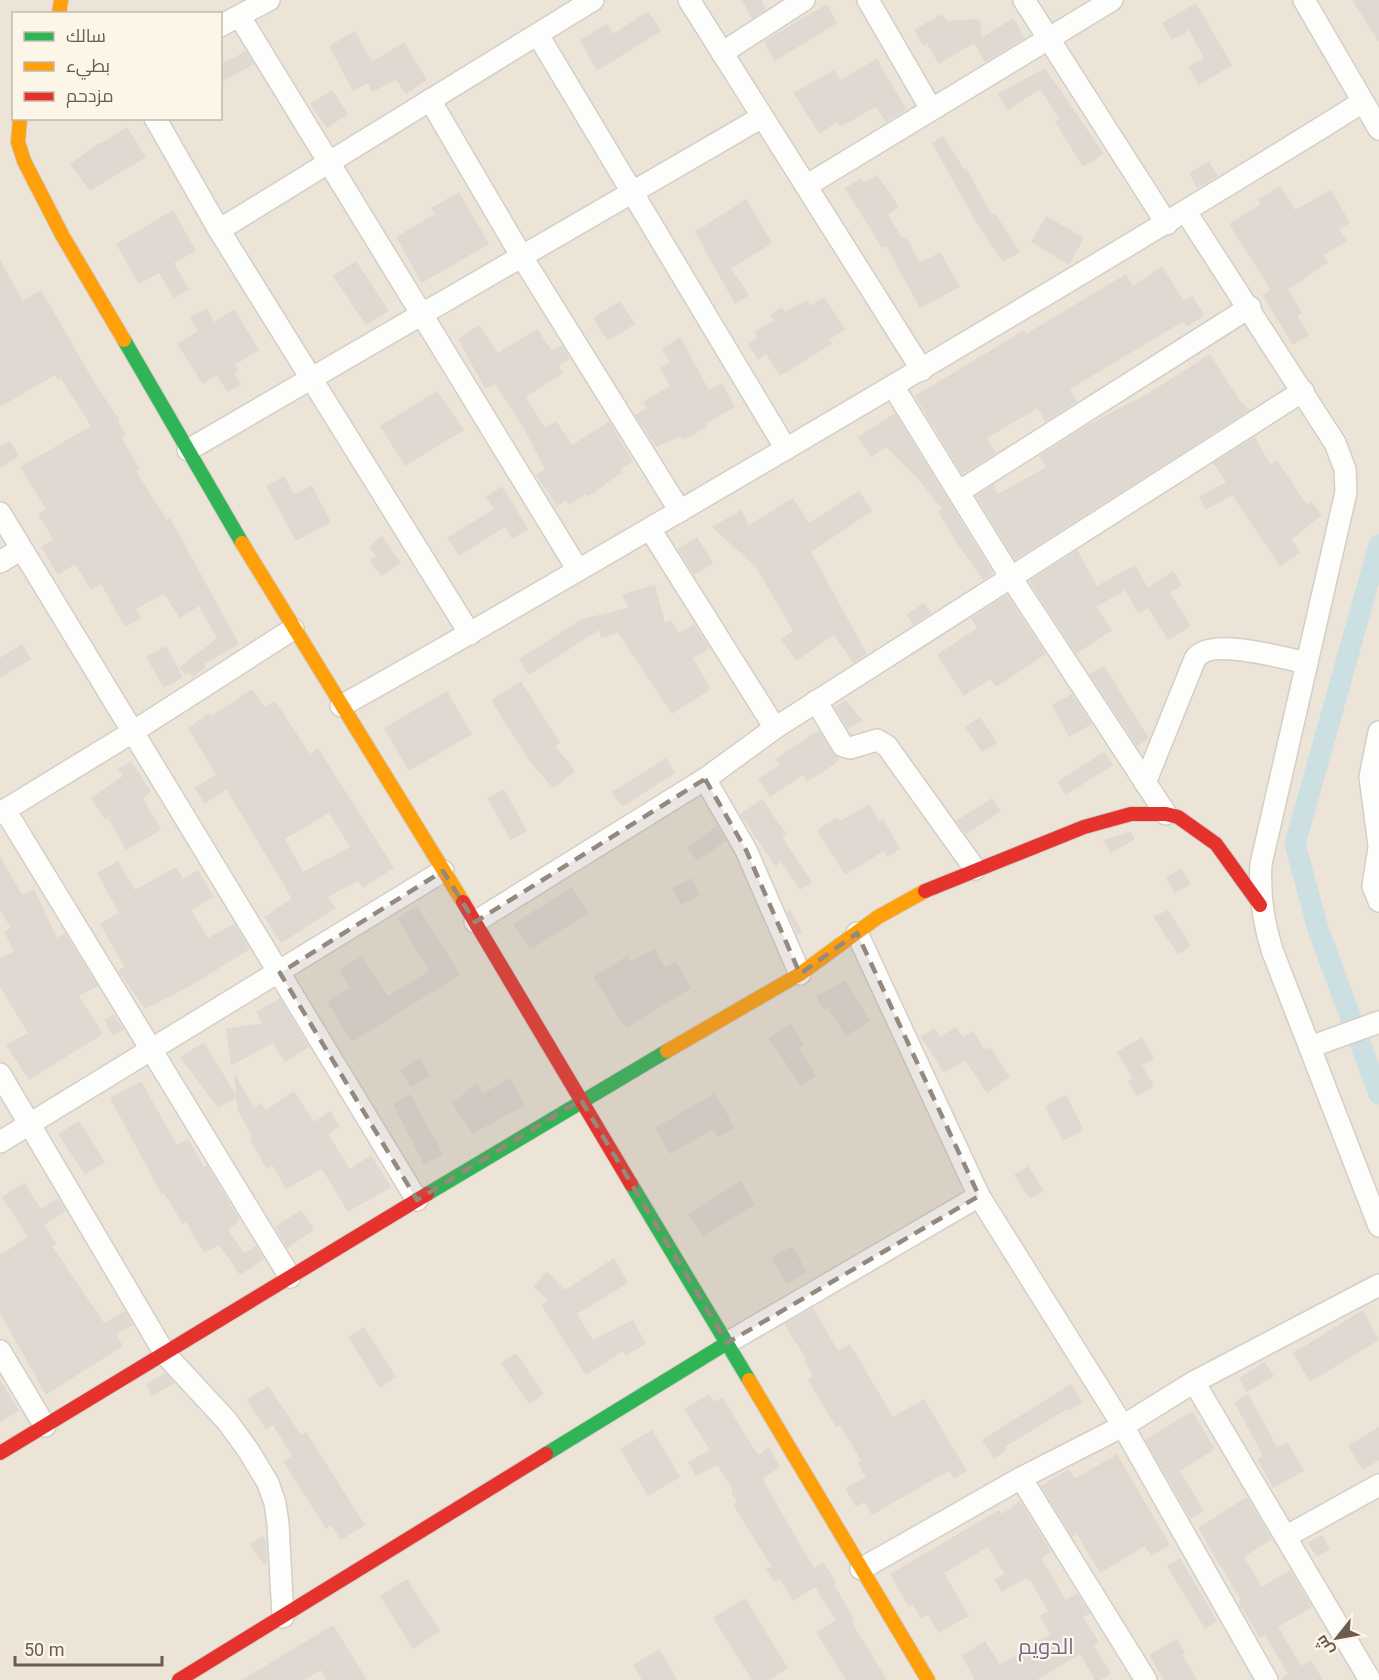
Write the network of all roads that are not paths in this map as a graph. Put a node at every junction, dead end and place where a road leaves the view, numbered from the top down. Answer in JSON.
{"nodes":[{"id":1,"x":269,"y":0,"type":"edge"},
{"id":2,"x":593,"y":0,"type":"edge"},
{"id":3,"x":689,"y":0,"type":"edge"},
{"id":4,"x":804,"y":0,"type":"edge"},
{"id":5,"x":868,"y":0,"type":"edge"},
{"id":6,"x":1024,"y":0,"type":"edge"},
{"id":7,"x":1112,"y":0,"type":"edge"},
{"id":8,"x":1304,"y":0,"type":"edge"},
{"id":9,"x":230,"y":22,"type":"edge"},
{"id":10,"x":538,"y":35,"type":"junction"},
{"id":11,"x":1049,"y":39,"type":"junction"},
{"id":12,"x":722,"y":52,"type":"junction"},
{"id":13,"x":430,"y":100,"type":"junction"},
{"id":14,"x":1361,"y":103,"type":"junction"},
{"id":15,"x":931,"y":109,"type":"junction"},
{"id":16,"x":762,"y":117,"type":"junction"},
{"id":17,"x":15,"y":120,"type":"edge"},
{"id":18,"x":156,"y":120,"type":"edge"},
{"id":19,"x":1379,"y":129,"type":"edge"},
{"id":20,"x":330,"y":161,"type":"junction"},
{"id":21,"x":806,"y":186,"type":"junction"},
{"id":22,"x":631,"y":193,"type":"junction"},
{"id":23,"x":1186,"y":212,"type":"junction"},
{"id":24,"x":1167,"y":224,"type":"junction"},
{"id":25,"x":219,"y":230,"type":"junction"},
{"id":26,"x":522,"y":257,"type":"junction"},
{"id":27,"x":1250,"y":307,"type":"junction"},
{"id":28,"x":422,"y":315,"type":"junction"},
{"id":29,"x":922,"y":370,"type":"junction"},
{"id":30,"x":311,"y":381,"type":"junction"},
{"id":31,"x":893,"y":386,"type":"junction"},
{"id":32,"x":1304,"y":391,"type":"junction"},
{"id":33,"x":786,"y":449,"type":"junction"},
{"id":34,"x":188,"y":450,"type":"junction"},
{"id":35,"x":960,"y":491,"type":"junction"},
{"id":36,"x":680,"y":512,"type":"junction"},
{"id":37,"x":0,"y":513,"type":"edge"},
{"id":38,"x":650,"y":529,"type":"junction"},
{"id":39,"x":21,"y":549,"type":"junction"},
{"id":40,"x":0,"y":562,"type":"edge"},
{"id":41,"x":578,"y":570,"type":"junction"},
{"id":42,"x":1010,"y":576,"type":"junction"},
{"id":43,"x":293,"y":629,"type":"junction"},
{"id":44,"x":470,"y":634,"type":"junction"},
{"id":45,"x":1306,"y":663,"type":"junction"},
{"id":46,"x":816,"y":701,"type":"junction"},
{"id":47,"x":340,"y":705,"type":"junction"},
{"id":48,"x":775,"y":728,"type":"junction"},
{"id":49,"x":1379,"y":732,"type":"edge"},
{"id":50,"x":131,"y":733,"type":"junction"},
{"id":51,"x":705,"y":779,"type":"junction"},
{"id":52,"x":1145,"y":783,"type":"junction"},
{"id":53,"x":2,"y":811,"type":"edge"},
{"id":54,"x":1166,"y":814,"type":"junction"},
{"id":55,"x":1379,"y":846,"type":"edge"},
{"id":56,"x":975,"y":868,"type":"junction"},
{"id":57,"x":443,"y":872,"type":"junction"},
{"id":58,"x":1379,"y":901,"type":"edge"},
{"id":59,"x":1260,"y":905,"type":"junction"},
{"id":60,"x":475,"y":922,"type":"junction"},
{"id":61,"x":857,"y":933,"type":"junction"},
{"id":62,"x":280,"y":973,"type":"junction"},
{"id":63,"x":800,"y":974,"type":"junction"},
{"id":64,"x":1378,"y":1022,"type":"edge"},
{"id":65,"x":1316,"y":1045,"type":"junction"},
{"id":66,"x":152,"y":1049,"type":"junction"},
{"id":67,"x":0,"y":1074,"type":"edge"},
{"id":68,"x":581,"y":1100,"type":"junction"},
{"id":69,"x":31,"y":1124,"type":"junction"},
{"id":70,"x":0,"y":1142,"type":"edge"},
{"id":71,"x":979,"y":1196,"type":"junction"},
{"id":72,"x":417,"y":1200,"type":"junction"},
{"id":73,"x":1379,"y":1226,"type":"edge"},
{"id":74,"x":290,"y":1277,"type":"junction"},
{"id":75,"x":1379,"y":1285,"type":"edge"},
{"id":76,"x":727,"y":1343,"type":"junction"},
{"id":77,"x":0,"y":1351,"type":"edge"},
{"id":78,"x":165,"y":1354,"type":"junction"},
{"id":79,"x":1194,"y":1382,"type":"junction"},
{"id":80,"x":45,"y":1426,"type":"junction"},
{"id":81,"x":1123,"y":1426,"type":"junction"},
{"id":82,"x":0,"y":1454,"type":"edge"},
{"id":83,"x":1021,"y":1478,"type":"junction"},
{"id":84,"x":1379,"y":1485,"type":"edge"},
{"id":85,"x":1287,"y":1536,"type":"junction"},
{"id":86,"x":861,"y":1569,"type":"junction"},
{"id":87,"x":283,"y":1617,"type":"junction"},
{"id":88,"x":179,"y":1680,"type":"edge"},
{"id":89,"x":928,"y":1680,"type":"edge"},
{"id":90,"x":1146,"y":1680,"type":"edge"},
{"id":91,"x":1267,"y":1680,"type":"edge"},
{"id":92,"x":1370,"y":1680,"type":"edge"}],
"edges":[{"from":1,"to":9,"type":"street"},
{"from":2,"to":10,"type":"street"},
{"from":3,"to":12,"type":"street"},
{"from":4,"to":12,"type":"street"},
{"from":5,"to":15,"type":"street"},
{"from":6,"to":11,"type":"street"},
{"from":7,"to":11,"type":"street"},
{"from":8,"to":14,"type":"street"},
{"from":9,"to":20,"type":"street"},
{"from":10,"to":13,"type":"street"},
{"from":10,"to":22,"type":"street"},
{"from":11,"to":15,"type":"street"},
{"from":11,"to":24,"type":"street"},
{"from":12,"to":16,"type":"street"},
{"from":13,"to":20,"type":"street"},
{"from":13,"to":26,"type":"street"},
{"from":14,"to":19,"type":"street"},
{"from":14,"to":23,"type":"street"},
{"from":15,"to":21,"type":"street"},
{"from":16,"to":21,"type":"street"},
{"from":16,"to":22,"type":"street"},
{"from":17,"to":34,"type":"street"},
{"from":18,"to":25,"type":"street"},
{"from":20,"to":25,"type":"street"},
{"from":20,"to":28,"type":"street"},
{"from":21,"to":29,"type":"street"},
{"from":22,"to":26,"type":"street"},
{"from":22,"to":33,"type":"street"},
{"from":23,"to":24,"type":"street"},
{"from":23,"to":27,"type":"street"},
{"from":24,"to":29,"type":"street"},
{"from":25,"to":30,"type":"street"},
{"from":26,"to":28,"type":"street"},
{"from":26,"to":36,"type":"street"},
{"from":27,"to":32,"type":"street"},
{"from":27,"to":35,"type":"street"},
{"from":28,"to":30,"type":"street"},
{"from":28,"to":41,"type":"street"},
{"from":29,"to":31,"type":"street"},
{"from":30,"to":34,"type":"street"},
{"from":30,"to":44,"type":"street"},
{"from":31,"to":33,"type":"street"},
{"from":31,"to":35,"type":"street"},
{"from":32,"to":42,"type":"street"},
{"from":32,"to":45,"type":"street"},
{"from":33,"to":36,"type":"street"},
{"from":34,"to":43,"type":"street"},
{"from":35,"to":42,"type":"street"},
{"from":36,"to":38,"type":"street"},
{"from":37,"to":39,"type":"street"},
{"from":38,"to":41,"type":"street"},
{"from":38,"to":48,"type":"street"},
{"from":39,"to":40,"type":"street"},
{"from":39,"to":50,"type":"street"},
{"from":41,"to":44,"type":"street"},
{"from":42,"to":46,"type":"street"},
{"from":42,"to":52,"type":"street"},
{"from":43,"to":47,"type":"street"},
{"from":43,"to":50,"type":"street"},
{"from":44,"to":47,"type":"street"},
{"from":45,"to":52,"type":"street"},
{"from":45,"to":59,"type":"street"},
{"from":46,"to":48,"type":"street"},
{"from":46,"to":56,"type":"street"},
{"from":47,"to":57,"type":"street"},
{"from":48,"to":51,"type":"street"},
{"from":49,"to":55,"type":"street"},
{"from":50,"to":53,"type":"street"},
{"from":50,"to":62,"type":"street"},
{"from":51,"to":60,"type":"street"},
{"from":51,"to":63,"type":"street"},
{"from":52,"to":54,"type":"street"},
{"from":53,"to":66,"type":"street"},
{"from":54,"to":56,"type":"street"},
{"from":54,"to":59,"type":"street"},
{"from":55,"to":58,"type":"street"},
{"from":56,"to":61,"type":"street"},
{"from":57,"to":60,"type":"street"},
{"from":57,"to":62,"type":"street"},
{"from":59,"to":65,"type":"street"},
{"from":60,"to":68,"type":"street"},
{"from":61,"to":63,"type":"street"},
{"from":61,"to":71,"type":"street"},
{"from":62,"to":66,"type":"street"},
{"from":62,"to":72,"type":"street"},
{"from":63,"to":68,"type":"street"},
{"from":64,"to":65,"type":"street"},
{"from":65,"to":73,"type":"street"},
{"from":66,"to":69,"type":"street"},
{"from":66,"to":74,"type":"street"},
{"from":67,"to":69,"type":"street"},
{"from":68,"to":72,"type":"street"},
{"from":68,"to":76,"type":"street"},
{"from":69,"to":70,"type":"street"},
{"from":69,"to":78,"type":"street"},
{"from":71,"to":76,"type":"street"},
{"from":71,"to":81,"type":"street"},
{"from":72,"to":74,"type":"street"},
{"from":74,"to":78,"type":"street"},
{"from":75,"to":79,"type":"street"},
{"from":76,"to":86,"type":"street"},
{"from":76,"to":87,"type":"street"},
{"from":77,"to":80,"type":"street"},
{"from":78,"to":80,"type":"street"},
{"from":78,"to":87,"type":"street"},
{"from":79,"to":81,"type":"street"},
{"from":79,"to":85,"type":"street"},
{"from":80,"to":82,"type":"street"},
{"from":81,"to":83,"type":"street"},
{"from":81,"to":91,"type":"street"},
{"from":83,"to":86,"type":"street"},
{"from":83,"to":90,"type":"street"},
{"from":84,"to":85,"type":"street"},
{"from":85,"to":92,"type":"street"},
{"from":86,"to":89,"type":"street"},
{"from":87,"to":88,"type":"street"}]}
